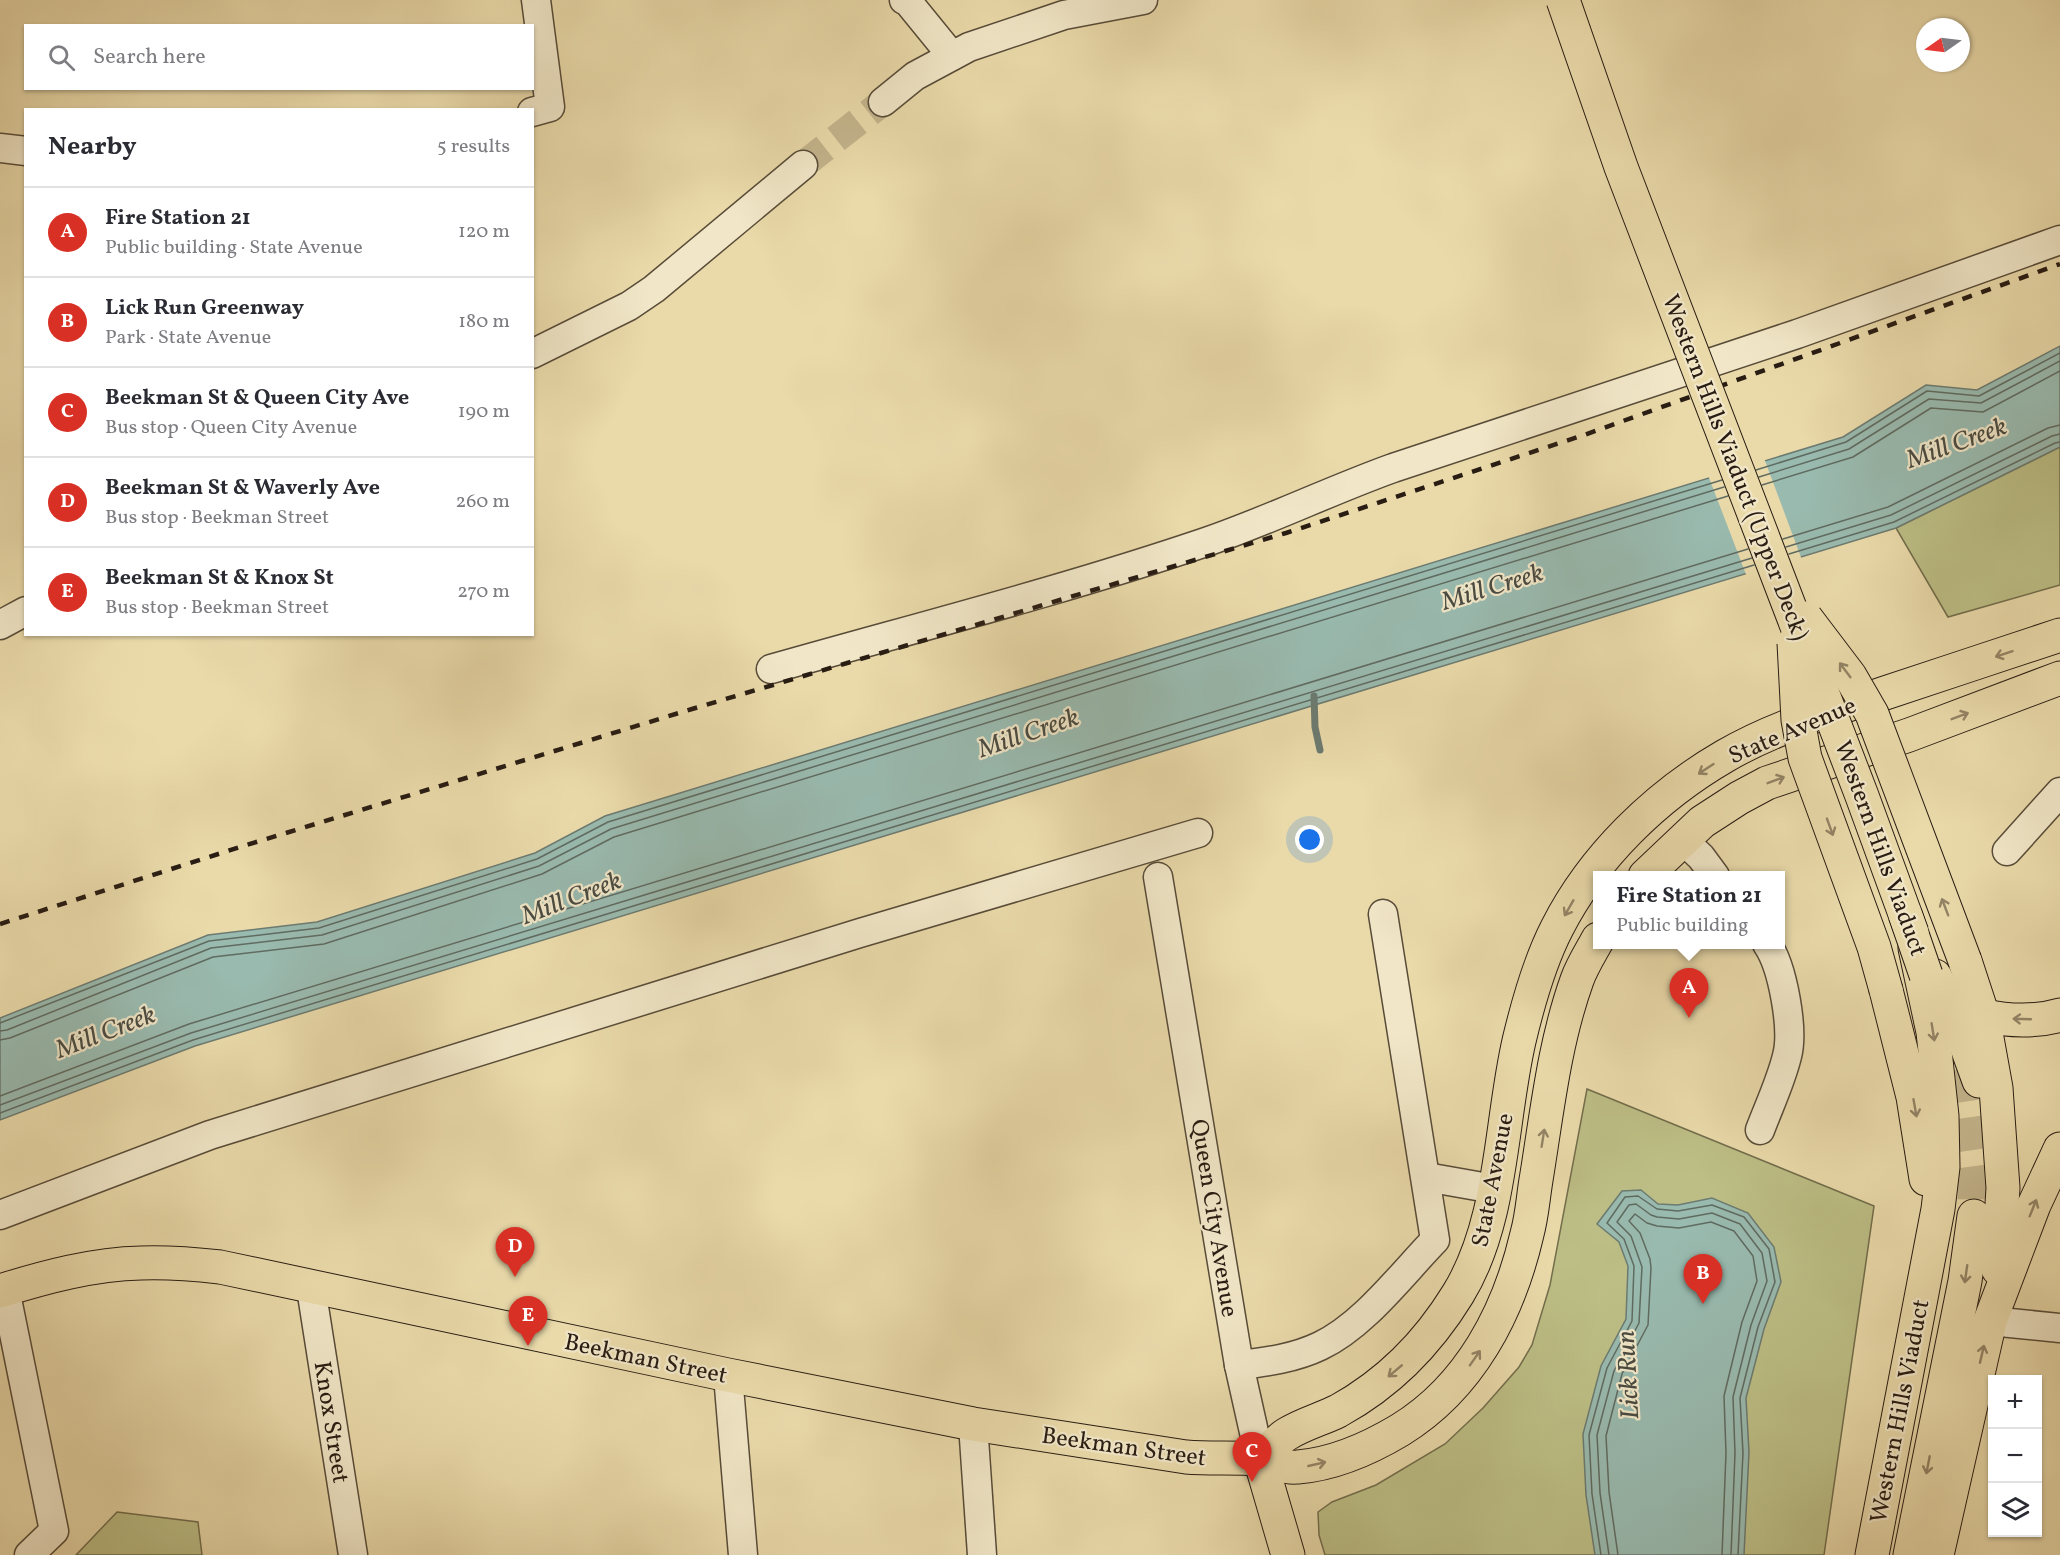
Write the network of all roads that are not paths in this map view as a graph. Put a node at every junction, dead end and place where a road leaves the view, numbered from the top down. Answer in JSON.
{"nodes":[{"id":1,"x":537,"y":0,"type":"edge"},
{"id":2,"x":904,"y":0,"type":"edge"},
{"id":3,"x":1143,"y":0,"type":"edge"},
{"id":4,"x":1565,"y":0,"type":"edge"},
{"id":5,"x":952,"y":56,"type":"junction"},
{"id":6,"x":883,"y":102,"type":"tunnel mouth"},
{"id":7,"x":534,"y":111,"type":"edge"},
{"id":8,"x":0,"y":148,"type":"edge"},
{"id":9,"x":24,"y":151,"type":"edge"},
{"id":10,"x":803,"y":165,"type":"tunnel mouth"},
{"id":11,"x":2060,"y":240,"type":"edge"},
{"id":12,"x":534,"y":353,"type":"edge"},
{"id":13,"x":1787,"y":585,"type":"junction"},
{"id":14,"x":24,"y":612,"type":"edge"},
{"id":15,"x":0,"y":625,"type":"edge"},
{"id":16,"x":2060,"y":635,"type":"edge"},
{"id":17,"x":771,"y":669,"type":"dead end"},
{"id":18,"x":2060,"y":678,"type":"edge"},
{"id":19,"x":2060,"y":792,"type":"edge"},
{"id":20,"x":1198,"y":833,"type":"dead end"},
{"id":21,"x":1682,"y":839,"type":"junction"},
{"id":22,"x":2007,"y":851,"type":"dead end"},
{"id":23,"x":1594,"y":871,"type":"edge"},
{"id":24,"x":1650,"y":871,"type":"edge"},
{"id":25,"x":1711,"y":871,"type":"edge"},
{"id":26,"x":1593,"y":872,"type":"edge"},
{"id":27,"x":1158,"y":877,"type":"dead end"},
{"id":28,"x":1383,"y":914,"type":"dead end"},
{"id":29,"x":1912,"y":933,"type":"junction"},
{"id":30,"x":1593,"y":949,"type":"edge"},
{"id":31,"x":1769,"y":949,"type":"edge"},
{"id":32,"x":1936,"y":987,"type":"junction"},
{"id":33,"x":2060,"y":1015,"type":"edge"},
{"id":34,"x":1983,"y":1016,"type":"junction"},
{"id":35,"x":1760,"y":1130,"type":"dead end"},
{"id":36,"x":2060,"y":1149,"type":"edge"},
{"id":37,"x":2000,"y":1155,"type":"junction"},
{"id":38,"x":1426,"y":1178,"type":"junction"},
{"id":39,"x":1494,"y":1189,"type":"junction"},
{"id":40,"x":1933,"y":1208,"type":"junction"},
{"id":41,"x":0,"y":1215,"type":"edge"},
{"id":42,"x":1974,"y":1216,"type":"tunnel mouth"},
{"id":43,"x":1927,"y":1268,"type":"joint"},
{"id":44,"x":311,"y":1288,"type":"junction"},
{"id":45,"x":3,"y":1290,"type":"edge"},
{"id":46,"x":1990,"y":1321,"type":"junction"},
{"id":47,"x":2060,"y":1328,"type":"edge"},
{"id":48,"x":1239,"y":1365,"type":"junction"},
{"id":49,"x":728,"y":1375,"type":"junction"},
{"id":50,"x":1983,"y":1392,"type":"edge"},
{"id":51,"x":973,"y":1424,"type":"junction"},
{"id":52,"x":1260,"y":1459,"type":"junction"},
{"id":53,"x":29,"y":1555,"type":"edge"},
{"id":54,"x":353,"y":1555,"type":"edge"},
{"id":55,"x":743,"y":1555,"type":"edge"},
{"id":56,"x":982,"y":1555,"type":"edge"},
{"id":57,"x":1288,"y":1555,"type":"edge"},
{"id":58,"x":1872,"y":1555,"type":"edge"},
{"id":59,"x":1910,"y":1555,"type":"edge"},
{"id":60,"x":1937,"y":1555,"type":"edge"}],
"edges":[{"from":1,"to":7,"type":"street"},
{"from":2,"to":5,"type":"street"},
{"from":3,"to":5,"type":"street"},
{"from":4,"to":13,"type":"main road","bridge":true},
{"from":4,"to":29,"type":"main road","name":"Western Hills Viaduct (Upper Deck)","bridge":true},
{"from":5,"to":6,"type":"street"},
{"from":8,"to":9,"type":"street"},
{"from":10,"to":12,"type":"street"},
{"from":11,"to":17,"type":"street"},
{"from":13,"to":32,"type":"main road","name":"Western Hills Viaduct","bridge":true},
{"from":34,"to":13,"type":"main road","one_way":true,"bridge":true},
{"from":13,"to":40,"type":"main road","one_way":true,"bridge":true},
{"from":14,"to":15,"type":"street"},
{"from":16,"to":23,"type":"main road","name":"State Avenue","one_way":true},
{"from":21,"to":18,"type":"main road","name":"State Avenue","one_way":true},
{"from":19,"to":22,"type":"street"},
{"from":20,"to":41,"type":"street"},
{"from":21,"to":24,"type":"main road","name":"State Avenue"},
{"from":21,"to":25,"type":"street"},
{"from":26,"to":39,"type":"main road","name":"State Avenue","one_way":true},
{"from":27,"to":48,"type":"street","name":"Queen City Avenue"},
{"from":28,"to":38,"type":"street"},
{"from":29,"to":32,"type":"main road","name":"Western Hills Viaduct (Upper Deck)","bridge":true},
{"from":29,"to":40,"type":"main road","name":"Western Hills Viaduct (Upper Deck)","one_way":true,"bridge":true},
{"from":52,"to":30,"type":"main road","name":"State Avenue","one_way":true},
{"from":31,"to":35,"type":"street"},
{"from":32,"to":34,"type":"main road"},
{"from":32,"to":37,"type":"main road","name":"Western Hills Viaduct (Upper Deck)"},
{"from":33,"to":34,"type":"main road","one_way":true},
{"from":34,"to":37,"type":"main road"},
{"from":46,"to":36,"type":"main road","one_way":true},
{"from":37,"to":46,"type":"main road"},
{"from":38,"to":39,"type":"street"},
{"from":38,"to":48,"type":"street"},
{"from":39,"to":52,"type":"main road","name":"State Avenue","one_way":true},
{"from":40,"to":43,"type":"main road","name":"Western Hills Viaduct (Upper Deck)"},
{"from":42,"to":59,"type":"main road","one_way":true},
{"from":43,"to":58,"type":"main road","name":"Western Hills Viaduct"},
{"from":44,"to":45,"type":"main road","name":"Beekman Street"},
{"from":44,"to":49,"type":"main road","name":"Beekman Street"},
{"from":44,"to":54,"type":"street","name":"Knox Street"},
{"from":45,"to":53,"type":"street"},
{"from":46,"to":47,"type":"street"},
{"from":50,"to":46,"type":"main road","one_way":true},
{"from":48,"to":52,"type":"street","name":"Queen City Avenue"},
{"from":49,"to":51,"type":"main road","name":"Beekman Street"},
{"from":49,"to":55,"type":"street"},
{"from":50,"to":60,"type":"main road"},
{"from":51,"to":52,"type":"main road","name":"Beekman Street"},
{"from":51,"to":56,"type":"street"},
{"from":52,"to":57,"type":"main road","name":"Queen City Avenue"}]}
